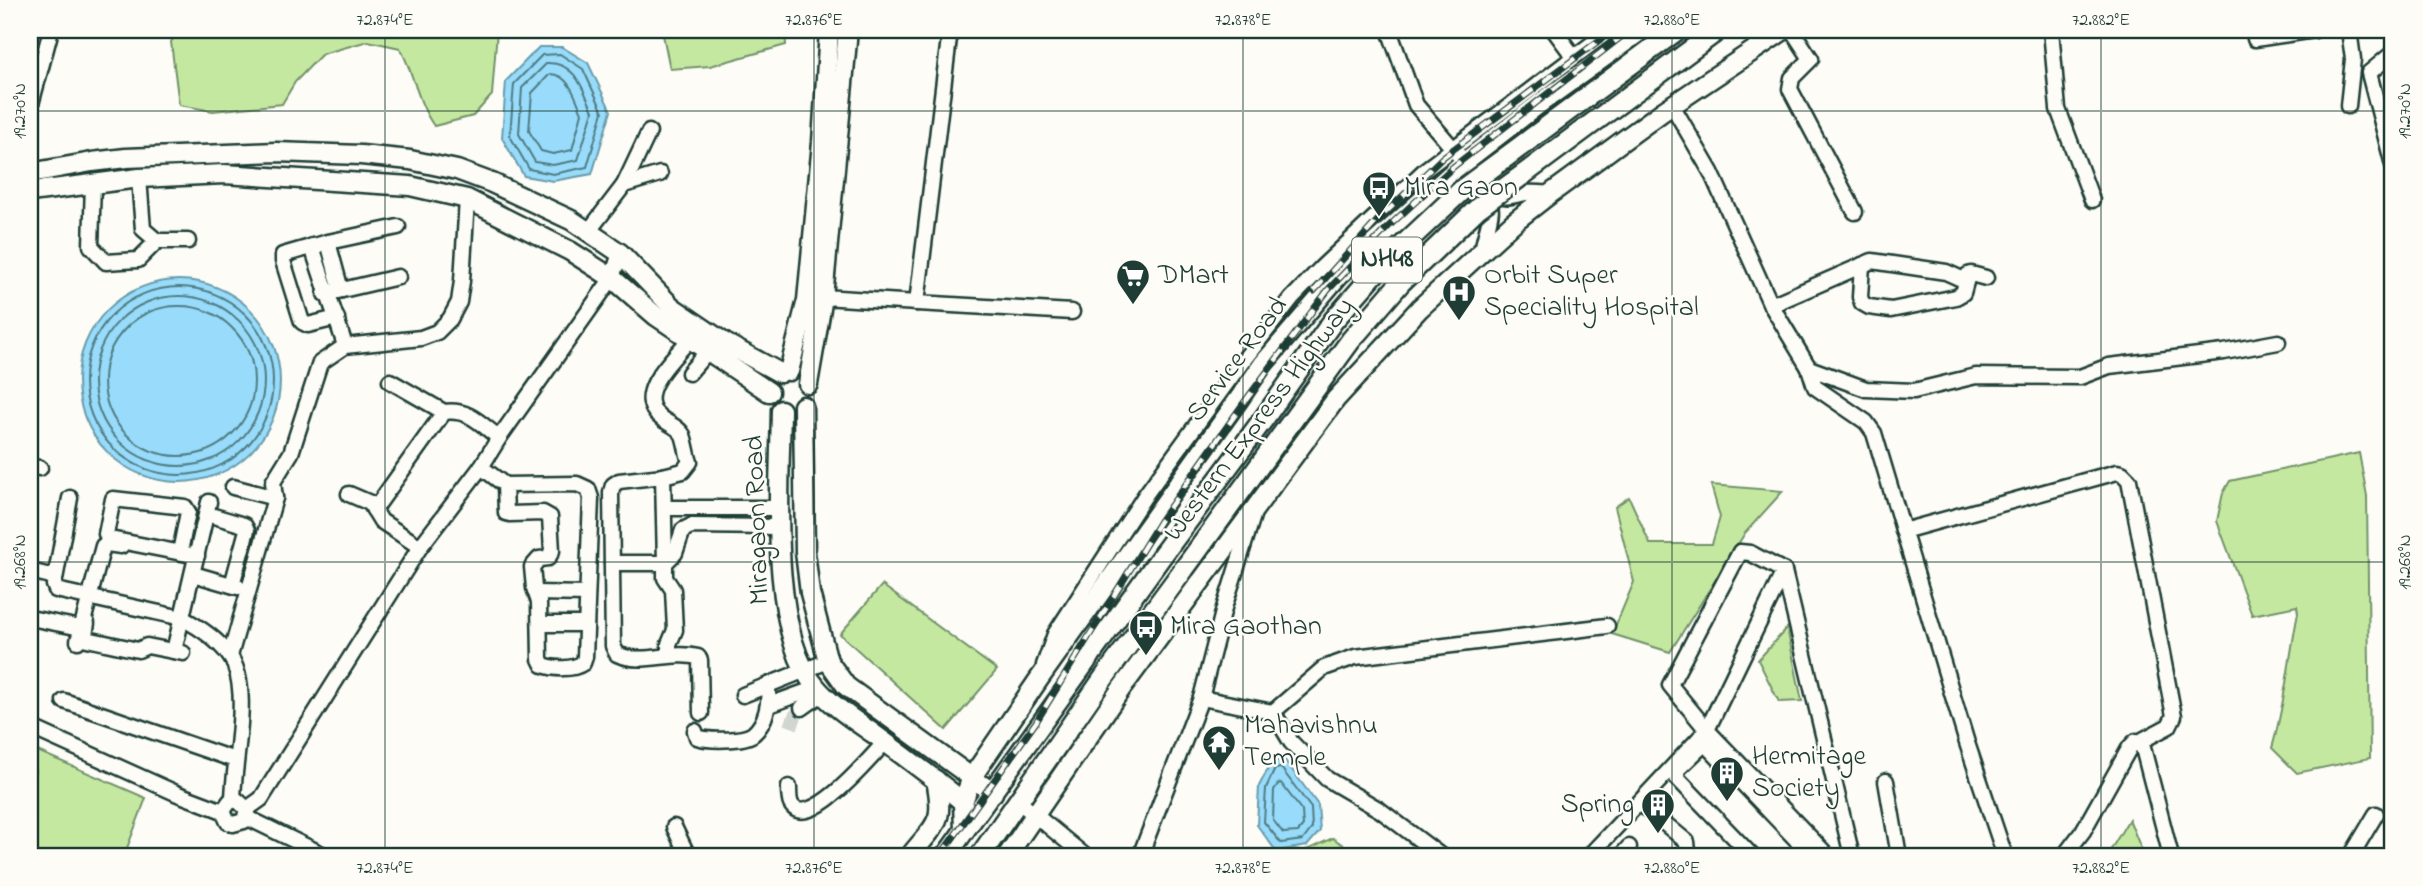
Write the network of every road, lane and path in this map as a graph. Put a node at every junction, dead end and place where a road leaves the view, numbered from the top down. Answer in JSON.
{"nodes":[{"id":1,"x":51,"y":30,"type":"edge"},
{"id":2,"x":829,"y":30,"type":"edge"},
{"id":3,"x":848,"y":30,"type":"edge"},
{"id":4,"x":950,"y":30,"type":"edge"},
{"id":5,"x":1389,"y":30,"type":"edge"},
{"id":6,"x":1554,"y":30,"type":"edge"},
{"id":7,"x":1610,"y":30,"type":"edge"},
{"id":8,"x":1642,"y":30,"type":"edge"},
{"id":9,"x":1677,"y":30,"type":"edge"},
{"id":10,"x":1718,"y":30,"type":"edge"},
{"id":11,"x":1784,"y":30,"type":"edge"},
{"id":12,"x":1792,"y":30,"type":"edge"},
{"id":13,"x":2051,"y":30,"type":"edge"},
{"id":14,"x":2315,"y":30,"type":"edge"},
{"id":15,"x":2349,"y":30,"type":"edge"},
{"id":16,"x":2255,"y":39,"type":"dead end"},
{"id":17,"x":2393,"y":53,"type":"edge"},
{"id":18,"x":1574,"y":57,"type":"junction"},
{"id":19,"x":1534,"y":97,"type":"junction"},
{"id":20,"x":1672,"y":106,"type":"junction"},
{"id":21,"x":2347,"y":106,"type":"dead end"},
{"id":22,"x":30,"y":108,"type":"edge"},
{"id":23,"x":649,"y":132,"type":"dead end"},
{"id":24,"x":1451,"y":149,"type":"junction"},
{"id":25,"x":1463,"y":163,"type":"junction"},
{"id":26,"x":2393,"y":165,"type":"edge"},
{"id":27,"x":30,"y":173,"type":"edge"},
{"id":28,"x":660,"y":174,"type":"dead end"},
{"id":29,"x":139,"y":178,"type":"junction"},
{"id":30,"x":93,"y":183,"type":"junction"},
{"id":31,"x":1483,"y":184,"type":"junction"},
{"id":32,"x":624,"y":185,"type":"junction"},
{"id":33,"x":497,"y":186,"type":"junction"},
{"id":34,"x":30,"y":192,"type":"edge"},
{"id":35,"x":1550,"y":194,"type":"junction"},
{"id":36,"x":467,"y":200,"type":"junction"},
{"id":37,"x":2092,"y":200,"type":"dead end"},
{"id":38,"x":486,"y":210,"type":"junction"},
{"id":39,"x":1855,"y":212,"type":"dead end"},
{"id":40,"x":398,"y":227,"type":"dead end"},
{"id":41,"x":588,"y":232,"type":"junction"},
{"id":42,"x":157,"y":241,"type":"junction"},
{"id":43,"x":188,"y":241,"type":"dead end"},
{"id":44,"x":328,"y":242,"type":"junction"},
{"id":45,"x":312,"y":246,"type":"junction"},
{"id":46,"x":1482,"y":250,"type":"junction"},
{"id":47,"x":620,"y":253,"type":"junction"},
{"id":48,"x":1862,"y":265,"type":"junction"},
{"id":49,"x":398,"y":277,"type":"dead end"},
{"id":50,"x":612,"y":278,"type":"junction"},
{"id":51,"x":1986,"y":278,"type":"dead end"},
{"id":52,"x":1966,"y":281,"type":"junction"},
{"id":53,"x":341,"y":290,"type":"junction"},
{"id":54,"x":326,"y":294,"type":"junction"},
{"id":55,"x":823,"y":297,"type":"junction"},
{"id":56,"x":918,"y":303,"type":"junction"},
{"id":57,"x":1771,"y":305,"type":"junction"},
{"id":58,"x":1072,"y":312,"type":"dead end"},
{"id":59,"x":337,"y":318,"type":"junction"},
{"id":60,"x":690,"y":340,"type":"junction"},
{"id":61,"x":2278,"y":342,"type":"dead end"},
{"id":62,"x":345,"y":346,"type":"junction"},
{"id":63,"x":707,"y":352,"type":"junction"},
{"id":64,"x":1809,"y":368,"type":"junction"},
{"id":65,"x":784,"y":372,"type":"junction"},
{"id":66,"x":690,"y":373,"type":"dead end"},
{"id":67,"x":390,"y":381,"type":"dead end"},
{"id":68,"x":1226,"y":383,"type":"junction"},
{"id":69,"x":808,"y":384,"type":"junction"},
{"id":70,"x":769,"y":392,"type":"junction"},
{"id":71,"x":1242,"y":394,"type":"junction"},
{"id":72,"x":803,"y":406,"type":"junction"},
{"id":73,"x":782,"y":410,"type":"junction"},
{"id":74,"x":444,"y":412,"type":"junction"},
{"id":75,"x":499,"y":438,"type":"junction"},
{"id":76,"x":481,"y":467,"type":"junction"},
{"id":77,"x":663,"y":476,"type":"junction"},
{"id":78,"x":505,"y":485,"type":"junction"},
{"id":79,"x":233,"y":487,"type":"dead end"},
{"id":80,"x":349,"y":494,"type":"dead end"},
{"id":81,"x":70,"y":498,"type":"dead end"},
{"id":82,"x":275,"y":498,"type":"junction"},
{"id":83,"x":1258,"y":502,"type":"junction"},
{"id":84,"x":664,"y":508,"type":"junction"},
{"id":85,"x":779,"y":508,"type":"junction"},
{"id":86,"x":374,"y":510,"type":"junction"},
{"id":87,"x":780,"y":527,"type":"junction"},
{"id":88,"x":1903,"y":531,"type":"junction"},
{"id":89,"x":420,"y":547,"type":"junction"},
{"id":90,"x":180,"y":552,"type":"junction"},
{"id":91,"x":612,"y":563,"type":"junction"},
{"id":92,"x":665,"y":563,"type":"junction"},
{"id":93,"x":195,"y":564,"type":"junction"},
{"id":94,"x":30,"y":571,"type":"edge"},
{"id":95,"x":1784,"y":571,"type":"junction"},
{"id":96,"x":55,"y":582,"type":"junction"},
{"id":97,"x":232,"y":585,"type":"junction"},
{"id":98,"x":249,"y":590,"type":"junction"},
{"id":99,"x":536,"y":593,"type":"junction"},
{"id":100,"x":587,"y":594,"type":"junction"},
{"id":101,"x":91,"y":597,"type":"junction"},
{"id":102,"x":30,"y":618,"type":"edge"},
{"id":103,"x":181,"y":618,"type":"junction"},
{"id":104,"x":540,"y":624,"type":"junction"},
{"id":105,"x":586,"y":624,"type":"junction"},
{"id":106,"x":1607,"y":626,"type":"dead end"},
{"id":107,"x":669,"y":655,"type":"junction"},
{"id":108,"x":230,"y":656,"type":"junction"},
{"id":109,"x":828,"y":661,"type":"junction"},
{"id":110,"x":805,"y":672,"type":"junction"},
{"id":111,"x":1039,"y":679,"type":"junction"},
{"id":112,"x":767,"y":686,"type":"junction"},
{"id":113,"x":820,"y":690,"type":"junction"},
{"id":114,"x":743,"y":695,"type":"dead end"},
{"id":115,"x":1201,"y":698,"type":"junction"},
{"id":116,"x":64,"y":701,"type":"dead end"},
{"id":117,"x":769,"y":705,"type":"junction"},
{"id":118,"x":803,"y":708,"type":"tunnel mouth"},
{"id":119,"x":1273,"y":712,"type":"junction"},
{"id":120,"x":701,"y":713,"type":"dead end"},
{"id":121,"x":30,"y":727,"type":"edge"},
{"id":122,"x":1707,"y":730,"type":"junction"},
{"id":123,"x":695,"y":731,"type":"dead end"},
{"id":124,"x":2139,"y":741,"type":"junction"},
{"id":125,"x":886,"y":743,"type":"junction"},
{"id":126,"x":235,"y":760,"type":"junction"},
{"id":127,"x":972,"y":778,"type":"junction"},
{"id":128,"x":936,"y":780,"type":"junction"},
{"id":129,"x":1886,"y":781,"type":"dead end"},
{"id":130,"x":789,"y":787,"type":"dead end"},
{"id":131,"x":993,"y":793,"type":"junction"},
{"id":132,"x":1018,"y":801,"type":"junction"},
{"id":133,"x":963,"y":802,"type":"junction"},
{"id":134,"x":1640,"y":803,"type":"junction"},
{"id":135,"x":228,"y":806,"type":"junction"},
{"id":136,"x":246,"y":813,"type":"junction"},
{"id":137,"x":2376,"y":814,"type":"dead end"},
{"id":138,"x":1036,"y":816,"type":"junction"},
{"id":139,"x":674,"y":827,"type":"dead end"},
{"id":140,"x":964,"y":830,"type":"junction"},
{"id":141,"x":1817,"y":855,"type":"edge"},
{"id":142,"x":326,"y":856,"type":"edge"},
{"id":143,"x":688,"y":856,"type":"edge"},
{"id":144,"x":910,"y":856,"type":"edge"},
{"id":145,"x":946,"y":856,"type":"edge"},
{"id":146,"x":980,"y":856,"type":"edge"},
{"id":147,"x":1007,"y":856,"type":"edge"},
{"id":148,"x":1085,"y":856,"type":"edge"},
{"id":149,"x":1140,"y":856,"type":"edge"},
{"id":150,"x":1441,"y":856,"type":"edge"},
{"id":151,"x":1589,"y":856,"type":"edge"},
{"id":152,"x":1684,"y":856,"type":"edge"},
{"id":153,"x":1752,"y":856,"type":"edge"},
{"id":154,"x":1852,"y":856,"type":"edge"},
{"id":155,"x":1899,"y":856,"type":"edge"},
{"id":156,"x":2005,"y":856,"type":"edge"},
{"id":157,"x":2064,"y":856,"type":"edge"},
{"id":158,"x":2171,"y":856,"type":"edge"},
{"id":159,"x":2351,"y":856,"type":"edge"}],
"edges":[{"from":1,"to":22,"type":"street"},
{"from":2,"to":65,"type":"main road"},
{"from":3,"to":55,"type":"main road"},
{"from":4,"to":56,"type":"street"},
{"from":5,"to":24,"type":"street"},
{"from":6,"to":18,"type":"street"},
{"from":7,"to":18,"type":"street"},
{"from":8,"to":19,"type":"main road","name":"Service Road"},
{"from":9,"to":131,"type":"highway","name":"Western Express Highway","number":"NH48","bridge":true},
{"from":10,"to":132,"type":"highway","name":"Western Express Highway","number":"NH48","bridge":true},
{"from":11,"to":20,"type":"main road"},
{"from":12,"to":39,"type":"street"},
{"from":13,"to":37,"type":"street"},
{"from":14,"to":16,"type":"street"},
{"from":15,"to":21,"type":"street"},
{"from":17,"to":26,"type":"street"},
{"from":18,"to":19,"type":"street"},
{"from":19,"to":24,"type":"street"},
{"from":19,"to":25,"type":"main road","name":"Service Road"},
{"from":20,"to":35,"type":"main road"},
{"from":20,"to":57,"type":"street"},
{"from":23,"to":32,"type":"street"},
{"from":24,"to":25,"type":"street"},
{"from":24,"to":68,"type":"street"},
{"from":25,"to":31,"type":"street"},
{"from":25,"to":71,"type":"main road","name":"Service Road"},
{"from":27,"to":33,"type":"main road"},
{"from":28,"to":32,"type":"street"},
{"from":29,"to":30,"type":"main road"},
{"from":29,"to":36,"type":"main road"},
{"from":29,"to":42,"type":"street"},
{"from":30,"to":34,"type":"main road"},
{"from":30,"to":42,"type":"street"},
{"from":31,"to":35,"type":"street"},
{"from":31,"to":46,"type":"street"},
{"from":32,"to":41,"type":"street"},
{"from":33,"to":38,"type":"main road"},
{"from":33,"to":41,"type":"main road"},
{"from":35,"to":46,"type":"main road"},
{"from":36,"to":38,"type":"main road"},
{"from":36,"to":62,"type":"street"},
{"from":38,"to":50,"type":"main road"},
{"from":40,"to":44,"type":"street"},
{"from":41,"to":47,"type":"main road"},
{"from":42,"to":43,"type":"street"},
{"from":44,"to":45,"type":"street"},
{"from":44,"to":53,"type":"street"},
{"from":45,"to":54,"type":"street"},
{"from":45,"to":59,"type":"street"},
{"from":46,"to":83,"type":"main road"},
{"from":47,"to":50,"type":"street"},
{"from":47,"to":65,"type":"main road"},
{"from":48,"to":52,"type":"street"},
{"from":48,"to":52,"type":"street"},
{"from":48,"to":57,"type":"street"},
{"from":49,"to":53,"type":"street"},
{"from":50,"to":60,"type":"main road"},
{"from":50,"to":75,"type":"street"},
{"from":51,"to":52,"type":"street"},
{"from":53,"to":54,"type":"street"},
{"from":54,"to":59,"type":"street"},
{"from":55,"to":56,"type":"street"},
{"from":55,"to":69,"type":"main road"},
{"from":56,"to":58,"type":"street"},
{"from":57,"to":64,"type":"street"},
{"from":59,"to":62,"type":"street"},
{"from":60,"to":63,"type":"main road"},
{"from":60,"to":77,"type":"street"},
{"from":61,"to":64,"type":"street"},
{"from":62,"to":82,"type":"street"},
{"from":63,"to":66,"type":"street"},
{"from":63,"to":70,"type":"main road"},
{"from":64,"to":88,"type":"street"},
{"from":65,"to":69,"type":"main road"},
{"from":65,"to":70,"type":"main road"},
{"from":67,"to":74,"type":"street"},
{"from":68,"to":71,"type":"main road"},
{"from":68,"to":111,"type":"street"},
{"from":69,"to":72,"type":"main road"},
{"from":70,"to":73,"type":"main road"},
{"from":71,"to":111,"type":"main road","name":"Service Road"},
{"from":72,"to":73,"type":"main road"},
{"from":72,"to":109,"type":"main road","name":"Miragaon Road"},
{"from":73,"to":85,"type":"main road","name":"Miragaon Road"},
{"from":74,"to":75,"type":"street"},
{"from":74,"to":86,"type":"street"},
{"from":75,"to":76,"type":"street"},
{"from":76,"to":78,"type":"street"},
{"from":76,"to":89,"type":"street"},
{"from":77,"to":84,"type":"street"},
{"from":77,"to":91,"type":"street"},
{"from":78,"to":99,"type":"street"},
{"from":78,"to":100,"type":"street"},
{"from":79,"to":82,"type":"street"},
{"from":80,"to":86,"type":"street"},
{"from":81,"to":96,"type":"street"},
{"from":82,"to":98,"type":"street"},
{"from":83,"to":115,"type":"street"},
{"from":83,"to":138,"type":"main road"},
{"from":84,"to":85,"type":"street"},
{"from":84,"to":92,"type":"street"},
{"from":85,"to":87,"type":"main road","name":"Miragaon Road"},
{"from":86,"to":89,"type":"street"},
{"from":87,"to":92,"type":"street"},
{"from":87,"to":110,"type":"main road","name":"Miragaon Road"},
{"from":88,"to":124,"type":"street"},
{"from":88,"to":156,"type":"street"},
{"from":89,"to":136,"type":"street"},
{"from":90,"to":90,"type":"street"},
{"from":90,"to":93,"type":"street"},
{"from":91,"to":92,"type":"street"},
{"from":91,"to":107,"type":"street"},
{"from":92,"to":107,"type":"street"},
{"from":93,"to":97,"type":"street"},
{"from":93,"to":97,"type":"street"},
{"from":93,"to":101,"type":"street"},
{"from":93,"to":103,"type":"street"},
{"from":94,"to":96,"type":"street"},
{"from":95,"to":122,"type":"street"},
{"from":95,"to":122,"type":"street"},
{"from":95,"to":154,"type":"street"},
{"from":96,"to":101,"type":"street"},
{"from":97,"to":98,"type":"street"},
{"from":98,"to":108,"type":"street"},
{"from":99,"to":100,"type":"street"},
{"from":99,"to":104,"type":"street"},
{"from":100,"to":105,"type":"street"},
{"from":101,"to":102,"type":"street"},
{"from":101,"to":103,"type":"street"},
{"from":101,"to":103,"type":"street"},
{"from":103,"to":108,"type":"street"},
{"from":104,"to":105,"type":"street"},
{"from":104,"to":105,"type":"street"},
{"from":106,"to":119,"type":"street"},
{"from":107,"to":120,"type":"street"},
{"from":108,"to":126,"type":"street"},
{"from":109,"to":110,"type":"street"},
{"from":109,"to":127,"type":"main road","name":"Miragaon Road"},
{"from":110,"to":112,"type":"street"},
{"from":110,"to":113,"type":"main road","name":"Miragaon Road"},
{"from":111,"to":127,"type":"main road","name":"Service Road"},
{"from":112,"to":114,"type":"street"},
{"from":112,"to":117,"type":"street"},
{"from":113,"to":117,"type":"street"},
{"from":113,"to":118,"type":"street"},
{"from":113,"to":125,"type":"main road","name":"Miragaon Road"},
{"from":115,"to":119,"type":"street"},
{"from":115,"to":149,"type":"street"},
{"from":116,"to":126,"type":"street"},
{"from":117,"to":123,"type":"street"},
{"from":119,"to":150,"type":"street"},
{"from":121,"to":135,"type":"street"},
{"from":122,"to":134,"type":"street"},
{"from":122,"to":141,"type":"street"},
{"from":124,"to":157,"type":"street"},
{"from":124,"to":158,"type":"street"},
{"from":125,"to":128,"type":"main road","name":"Miragaon Road"},
{"from":125,"to":130,"type":"street"},
{"from":126,"to":135,"type":"street"},
{"from":127,"to":131,"type":"main road","name":"Miragaon Road"},
{"from":127,"to":133,"type":"main road","name":"Service Road"},
{"from":128,"to":133,"type":"main road","name":"Miragaon Road"},
{"from":128,"to":144,"type":"main road"},
{"from":129,"to":155,"type":"street"},
{"from":131,"to":140,"type":"highway","name":"Western Express Highway","number":"NH48"},
{"from":132,"to":138,"type":"street"},
{"from":132,"to":146,"type":"highway","name":"Western Express Highway","number":"NH48"},
{"from":133,"to":140,"type":"main road"},
{"from":134,"to":151,"type":"street"},
{"from":134,"to":152,"type":"street"},
{"from":135,"to":136,"type":"street"},
{"from":135,"to":136,"type":"street"},
{"from":136,"to":142,"type":"street"},
{"from":137,"to":159,"type":"street"},
{"from":138,"to":147,"type":"main road"},
{"from":138,"to":148,"type":"street"},
{"from":139,"to":143,"type":"street"},
{"from":140,"to":145,"type":"highway","name":"Western Express Highway","number":"NH48"},
{"from":141,"to":153,"type":"street"}]}
